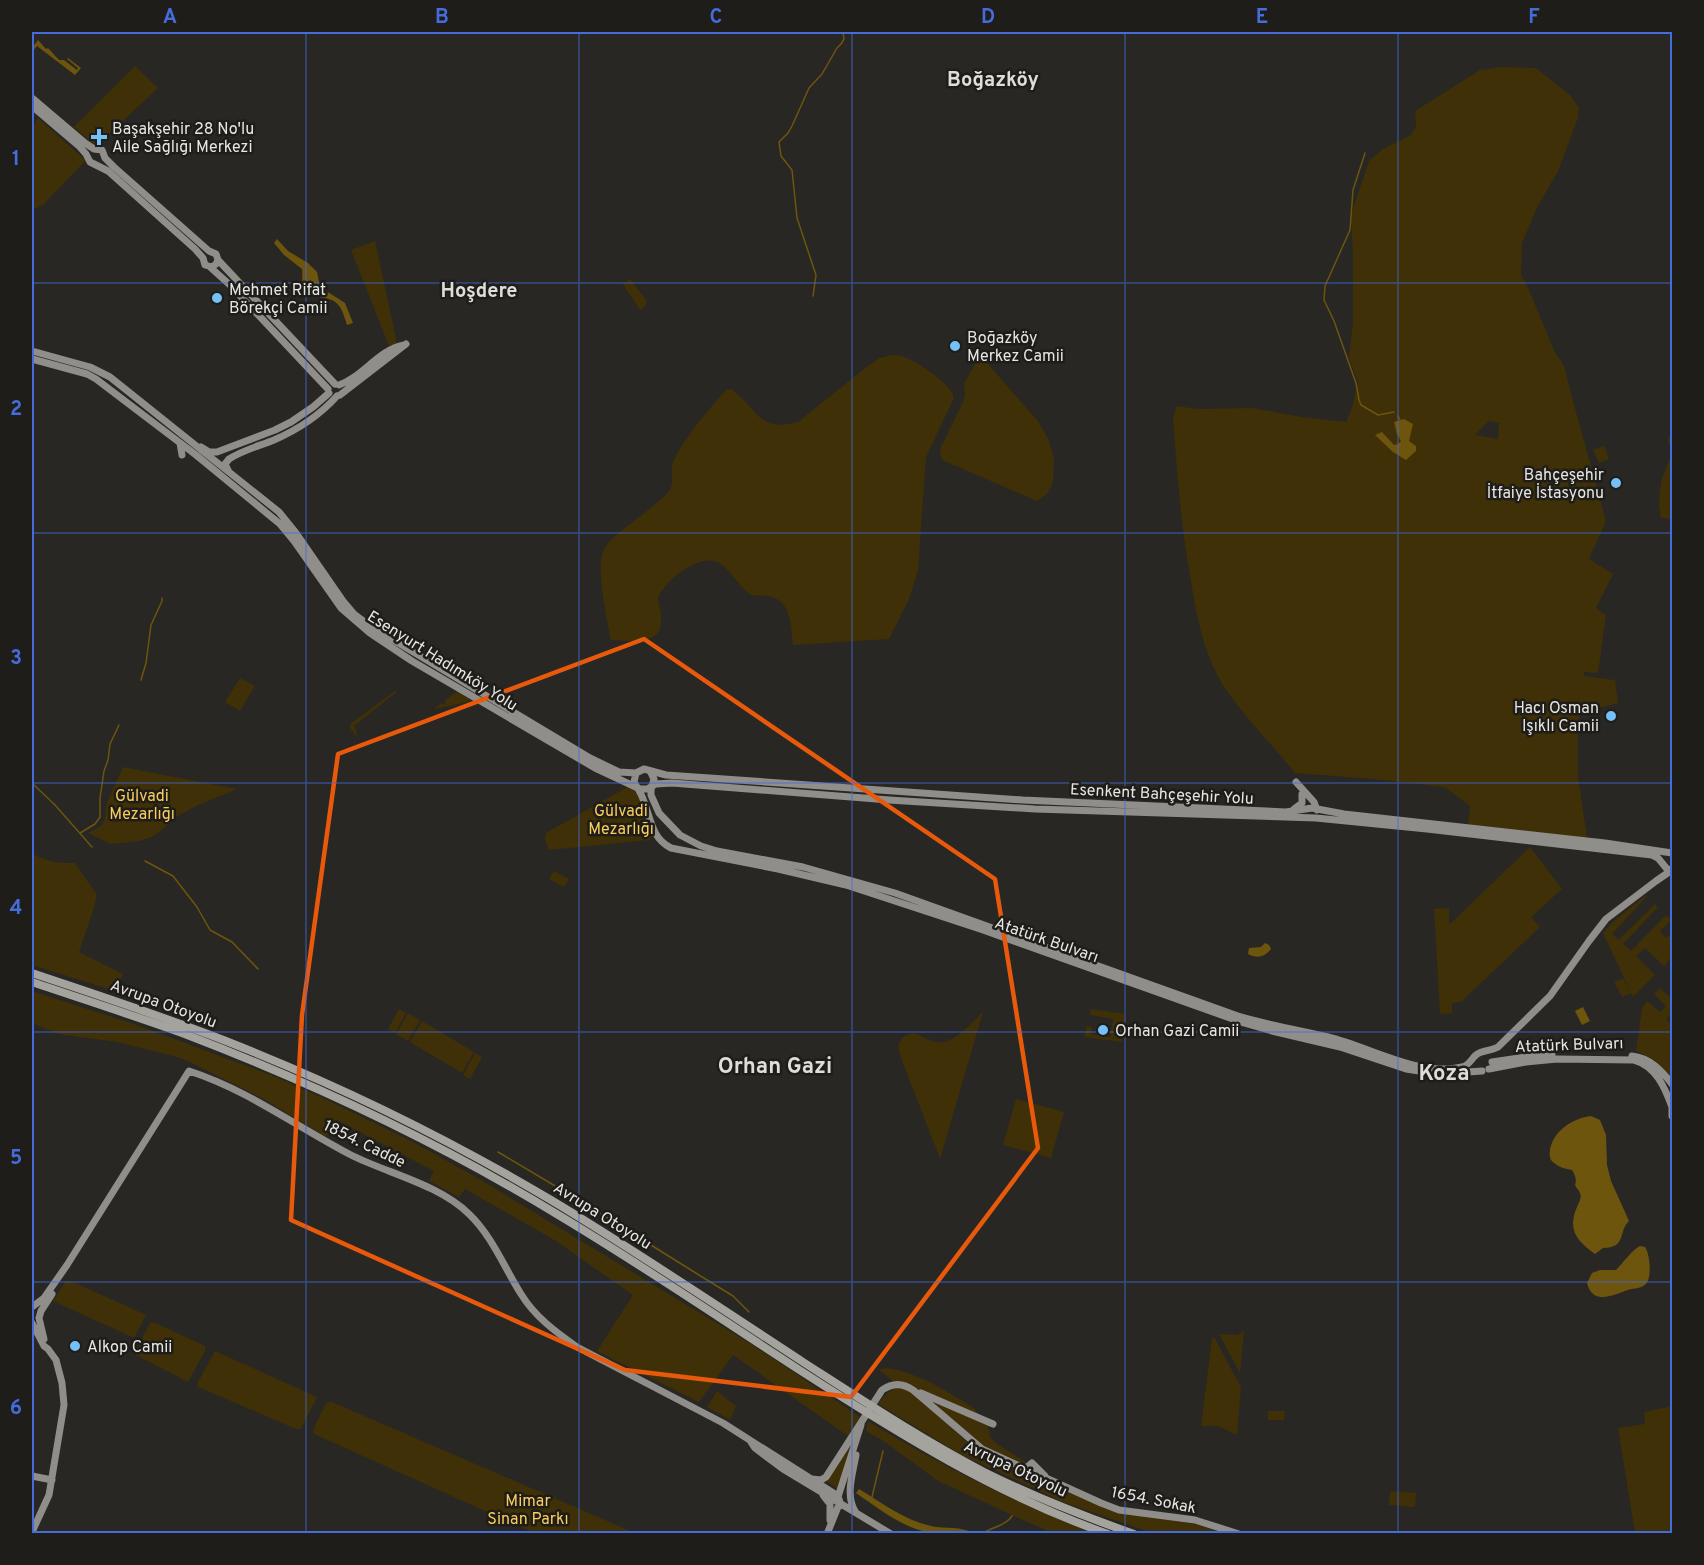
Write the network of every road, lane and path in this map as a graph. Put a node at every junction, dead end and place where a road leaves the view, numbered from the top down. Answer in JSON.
{"nodes":[{"id":1,"x":32,"y":98,"type":"edge"},
{"id":2,"x":32,"y":106,"type":"edge"},
{"id":3,"x":94,"y":149,"type":"junction"},
{"id":4,"x":88,"y":158,"type":"junction"},
{"id":5,"x":105,"y":158,"type":"junction"},
{"id":6,"x":98,"y":165,"type":"junction"},
{"id":7,"x":209,"y":251,"type":"junction"},
{"id":8,"x":202,"y":258,"type":"junction"},
{"id":9,"x":218,"y":260,"type":"junction"},
{"id":10,"x":210,"y":267,"type":"junction"},
{"id":11,"x":32,"y":351,"type":"edge"},
{"id":12,"x":32,"y":359,"type":"edge"},
{"id":13,"x":333,"y":388,"type":"junction"},
{"id":14,"x":338,"y":396,"type":"junction"},
{"id":15,"x":184,"y":442,"type":"junction"},
{"id":16,"x":182,"y":455,"type":"dead end"},
{"id":17,"x":232,"y":477,"type":"junction"},
{"id":18,"x":379,"y":636,"type":"junction"},
{"id":19,"x":649,"y":770,"type":"junction"},
{"id":20,"x":636,"y":773,"type":"junction"},
{"id":21,"x":652,"y":786,"type":"junction"},
{"id":22,"x":637,"y":787,"type":"junction"},
{"id":23,"x":1302,"y":794,"type":"junction"},
{"id":24,"x":1315,"y":808,"type":"junction"},
{"id":25,"x":1286,"y":812,"type":"junction"},
{"id":26,"x":1316,"y":818,"type":"junction"},
{"id":27,"x":677,"y":833,"type":"junction"},
{"id":28,"x":658,"y":838,"type":"junction"},
{"id":29,"x":674,"y":849,"type":"junction"},
{"id":30,"x":1672,"y":853,"type":"edge"},
{"id":31,"x":1665,"y":867,"type":"junction"},
{"id":32,"x":1672,"y":870,"type":"edge"},
{"id":33,"x":1656,"y":881,"type":"junction"},
{"id":34,"x":1031,"y":949,"type":"junction"},
{"id":35,"x":32,"y":973,"type":"edge"},
{"id":36,"x":32,"y":982,"type":"edge"},
{"id":37,"x":1328,"y":1040,"type":"junction"},
{"id":38,"x":1503,"y":1042,"type":"junction"},
{"id":39,"x":1483,"y":1052,"type":"junction"},
{"id":40,"x":1475,"y":1056,"type":"junction"},
{"id":41,"x":1510,"y":1059,"type":"junction"},
{"id":42,"x":1398,"y":1063,"type":"junction"},
{"id":43,"x":1489,"y":1065,"type":"junction"},
{"id":44,"x":1672,"y":1084,"type":"edge"},
{"id":45,"x":1672,"y":1107,"type":"edge"},
{"id":46,"x":1672,"y":1116,"type":"edge"},
{"id":47,"x":67,"y":1265,"type":"junction"},
{"id":48,"x":32,"y":1306,"type":"edge"},
{"id":49,"x":36,"y":1319,"type":"edge"},
{"id":50,"x":913,"y":1390,"type":"junction"},
{"id":51,"x":860,"y":1404,"type":"junction"},
{"id":52,"x":875,"y":1414,"type":"junction"},
{"id":53,"x":862,"y":1419,"type":"junction"},
{"id":54,"x":993,"y":1424,"type":"dead end"},
{"id":55,"x":859,"y":1435,"type":"junction"},
{"id":56,"x":751,"y":1442,"type":"junction"},
{"id":57,"x":32,"y":1476,"type":"edge"},
{"id":58,"x":807,"y":1477,"type":"junction"},
{"id":59,"x":52,"y":1480,"type":"junction"},
{"id":60,"x":817,"y":1489,"type":"junction"},
{"id":61,"x":838,"y":1500,"type":"junction"},
{"id":62,"x":857,"y":1514,"type":"junction"},
{"id":63,"x":831,"y":1522,"type":"junction"},
{"id":64,"x":32,"y":1532,"type":"edge"},
{"id":65,"x":827,"y":1533,"type":"edge"},
{"id":66,"x":891,"y":1533,"type":"edge"},
{"id":67,"x":1108,"y":1533,"type":"edge"},
{"id":68,"x":1134,"y":1533,"type":"edge"},
{"id":69,"x":1239,"y":1533,"type":"edge"}],
"edges":[{"from":1,"to":3,"type":"main road"},
{"from":2,"to":4,"type":"main road"},
{"from":3,"to":4,"type":"main road"},
{"from":3,"to":5,"type":"main road"},
{"from":4,"to":6,"type":"main road"},
{"from":5,"to":6,"type":"main road"},
{"from":5,"to":7,"type":"main road"},
{"from":6,"to":8,"type":"main road"},
{"from":7,"to":8,"type":"main road"},
{"from":7,"to":9,"type":"main road"},
{"from":8,"to":10,"type":"main road"},
{"from":9,"to":10,"type":"main road"},
{"from":9,"to":13,"type":"main road"},
{"from":10,"to":13,"type":"main road"},
{"from":11,"to":15,"type":"main road","name":"Esenyurt Hadımköy Yolu"},
{"from":12,"to":15,"type":"main road","name":"Esenyurt Hadımköy Yolu"},
{"from":13,"to":14,"type":"main road"},
{"from":13,"to":14,"type":"main road"},
{"from":13,"to":14,"type":"main road"},
{"from":13,"to":15,"type":"main road"},
{"from":14,"to":17,"type":"main road"},
{"from":15,"to":16,"type":"main road"},
{"from":15,"to":17,"type":"main road","name":"Esenyurt Hadımköy Yolu"},
{"from":15,"to":18,"type":"main road","name":"Esenyurt Hadımköy Yolu"},
{"from":17,"to":18,"type":"main road","name":"Esenyurt Hadımköy Yolu"},
{"from":18,"to":20,"type":"main road","name":"Esenyurt Hadımköy Yolu"},
{"from":18,"to":22,"type":"main road","name":"Esenyurt Hadımköy Yolu"},
{"from":19,"to":20,"type":"main road"},
{"from":19,"to":21,"type":"main road"},
{"from":19,"to":25,"type":"main road","name":"Esenkent Bahçeşehir Yolu"},
{"from":20,"to":22,"type":"main road"},
{"from":21,"to":22,"type":"main road"},
{"from":21,"to":26,"type":"main road","name":"Esenkent Bahçeşehir Yolu"},
{"from":21,"to":27,"type":"main road","name":"Atatürk Bulvarı"},
{"from":22,"to":28,"type":"main road"},
{"from":23,"to":24,"type":"main road"},
{"from":23,"to":24,"type":"main road"},
{"from":23,"to":25,"type":"main road"},
{"from":24,"to":25,"type":"main road","name":"Esenkent Bahçeşehir Yolu"},
{"from":24,"to":26,"type":"main road"},
{"from":24,"to":30,"type":"main road","name":"Esenkent Bahçeşehir Yolu"},
{"from":26,"to":31,"type":"main road","name":"Esenkent Bahçeşehir Yolu"},
{"from":27,"to":28,"type":"main road"},
{"from":27,"to":29,"type":"main road"},
{"from":27,"to":34,"type":"main road","name":"Atatürk Bulvarı"},
{"from":28,"to":29,"type":"main road","name":"Atatürk Bulvarı"},
{"from":29,"to":34,"type":"main road","name":"Atatürk Bulvarı"},
{"from":30,"to":31,"type":"main road","name":"Esenkent Bahçeşehir Yolu"},
{"from":31,"to":32,"type":"main road","name":"Esenkent Bahçeşehir Yolu"},
{"from":31,"to":33,"type":"main road"},
{"from":32,"to":33,"type":"main road"},
{"from":33,"to":38,"type":"main road"},
{"from":34,"to":37,"type":"main road","name":"Atatürk Bulvarı"},
{"from":34,"to":37,"type":"main road","name":"Atatürk Bulvarı"},
{"from":35,"to":51,"type":"highway","name":"Avrupa Otoyolu"},
{"from":36,"to":51,"type":"highway","name":"Avrupa Otoyolu"},
{"from":37,"to":42,"type":"main road","name":"Atatürk Bulvarı"},
{"from":38,"to":39,"type":"main road"},
{"from":38,"to":41,"type":"main road"},
{"from":38,"to":43,"type":"main road"},
{"from":39,"to":40,"type":"main road","name":"Atatürk Bulvarı"},
{"from":39,"to":43,"type":"main road","name":"Atatürk Bulvarı"},
{"from":40,"to":42,"type":"main road","name":"Atatürk Bulvarı"},
{"from":40,"to":43,"type":"main road"},
{"from":41,"to":43,"type":"main road","name":"Atatürk Bulvarı"},
{"from":41,"to":44,"type":"main road","name":"Atatürk Bulvarı"},
{"from":42,"to":43,"type":"main road","name":"Atatürk Bulvarı"},
{"from":43,"to":45,"type":"main road","name":"Atatürk Bulvarı"},
{"from":45,"to":46,"type":"main road"},
{"from":47,"to":48,"type":"main road","name":"1854. Cadde"},
{"from":47,"to":49,"type":"main road"},
{"from":47,"to":56,"type":"main road","name":"1854. Cadde"},
{"from":48,"to":49,"type":"main road"},
{"from":49,"to":59,"type":"main road"},
{"from":50,"to":53,"type":"main road"},
{"from":50,"to":54,"type":"main road"},
{"from":50,"to":69,"type":"main road","name":"1654. Sokak"},
{"from":51,"to":52,"type":"highway","name":"Avrupa Otoyolu"},
{"from":52,"to":67,"type":"highway","name":"Avrupa Otoyolu"},
{"from":52,"to":68,"type":"highway","name":"Avrupa Otoyolu"},
{"from":53,"to":55,"type":"main road"},
{"from":53,"to":58,"type":"main road"},
{"from":55,"to":61,"type":"main road"},
{"from":55,"to":62,"type":"main road"},
{"from":56,"to":58,"type":"main road"},
{"from":56,"to":60,"type":"main road"},
{"from":57,"to":59,"type":"main road"},
{"from":58,"to":61,"type":"main road"},
{"from":59,"to":64,"type":"main road"},
{"from":60,"to":61,"type":"main road"},
{"from":60,"to":63,"type":"main road"},
{"from":61,"to":62,"type":"main road"},
{"from":61,"to":63,"type":"main road"},
{"from":62,"to":63,"type":"main road"},
{"from":62,"to":66,"type":"main road"},
{"from":63,"to":65,"type":"main road"}]}
